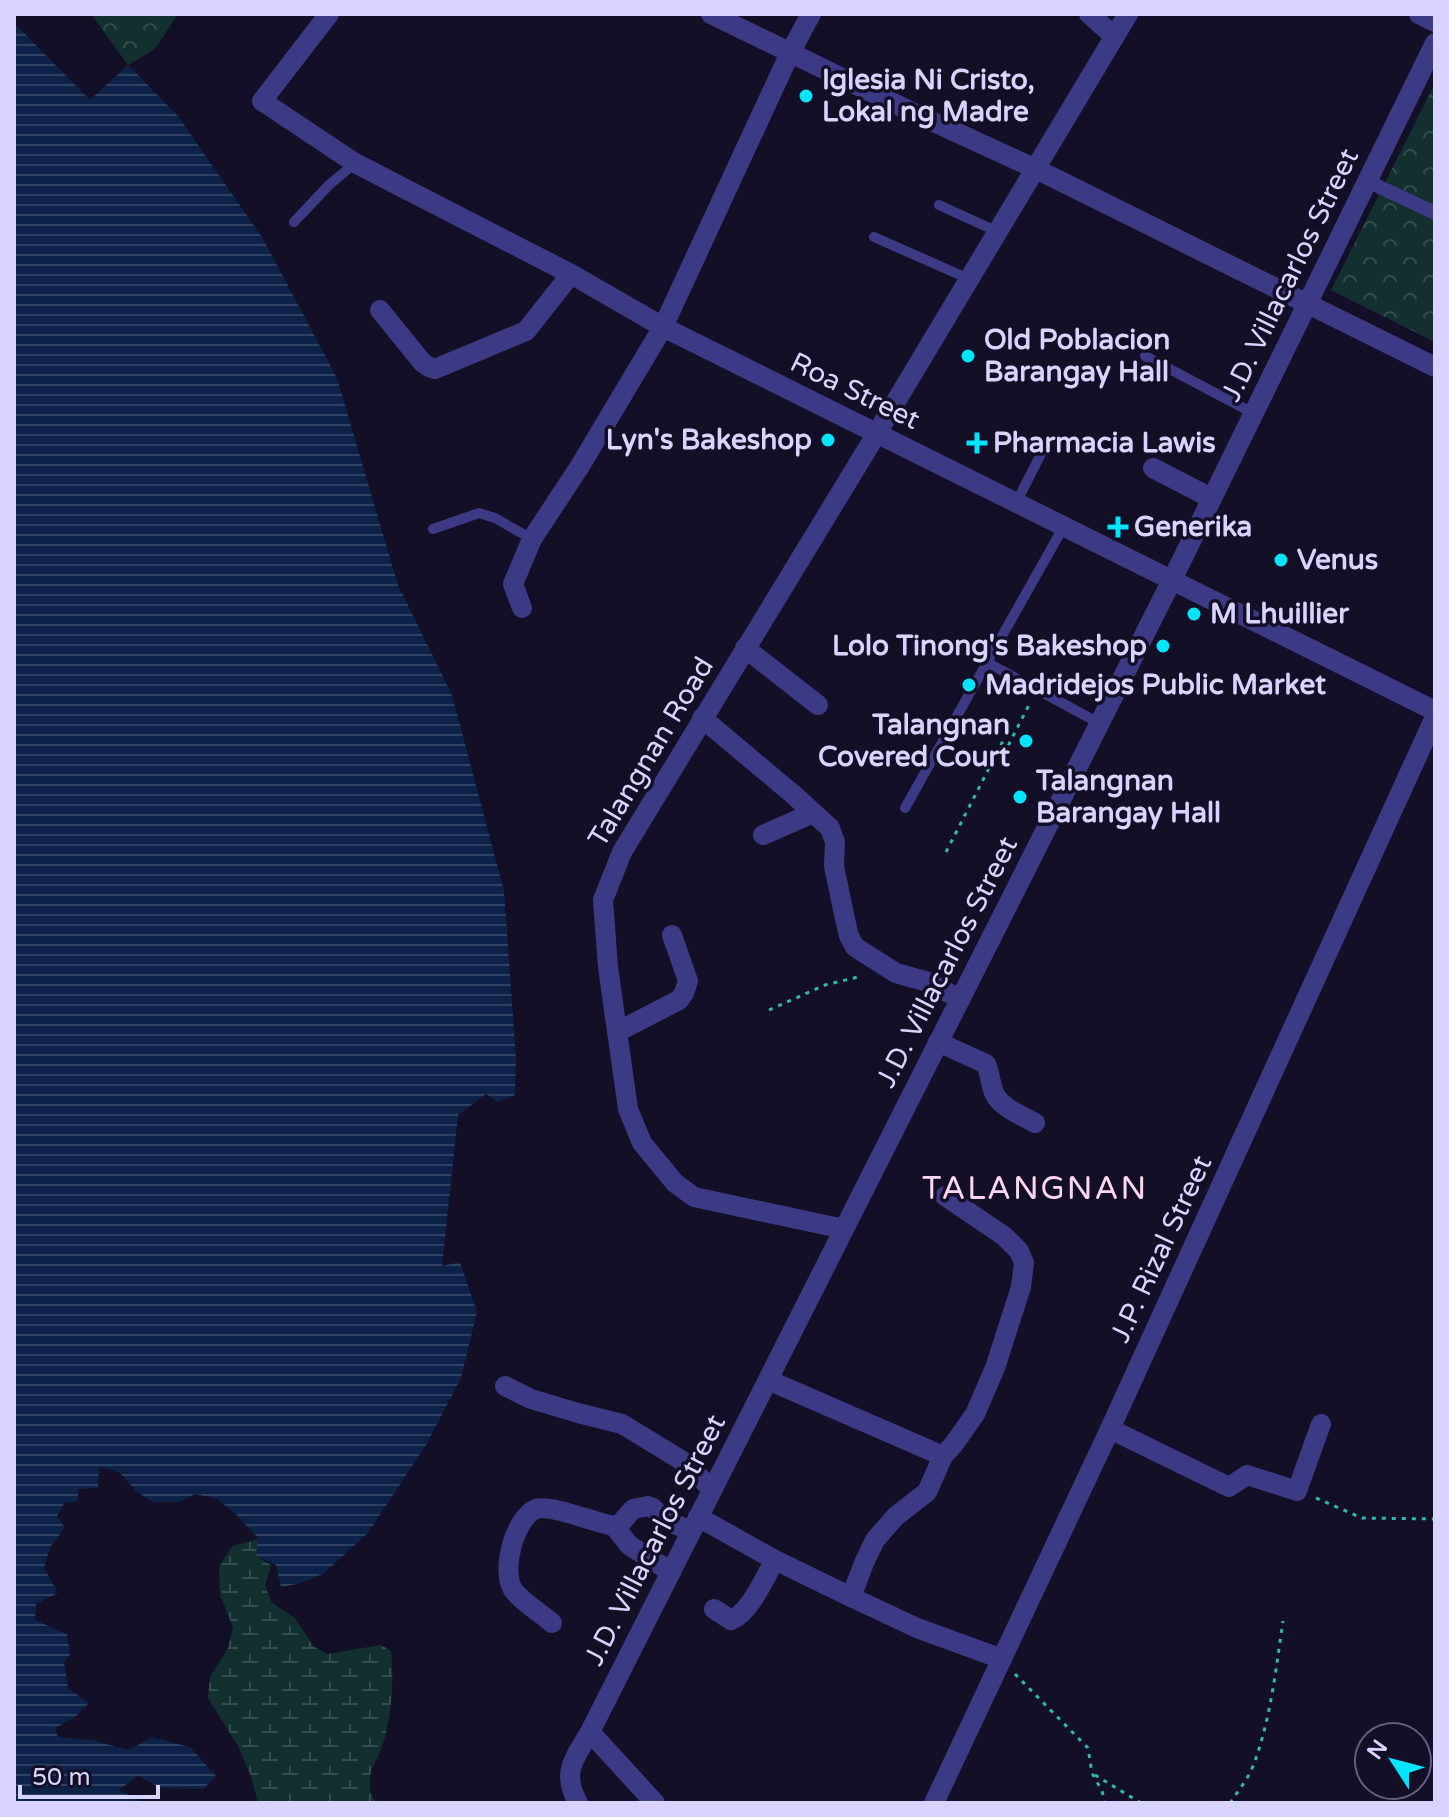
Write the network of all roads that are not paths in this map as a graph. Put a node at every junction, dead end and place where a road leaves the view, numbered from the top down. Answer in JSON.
{"nodes":[{"id":1,"x":329,"y":14,"type":"edge"},
{"id":2,"x":711,"y":14,"type":"edge"},
{"id":3,"x":811,"y":14,"type":"edge"},
{"id":4,"x":1089,"y":14,"type":"edge"},
{"id":5,"x":1128,"y":14,"type":"edge"},
{"id":6,"x":1419,"y":14,"type":"edge"},
{"id":7,"x":1435,"y":22,"type":"edge"},
{"id":8,"x":1114,"y":36,"type":"junction"},
{"id":9,"x":1435,"y":43,"type":"edge"},
{"id":10,"x":790,"y":53,"type":"junction"},
{"id":11,"x":355,"y":163,"type":"junction"},
{"id":12,"x":1036,"y":169,"type":"junction"},
{"id":13,"x":1367,"y":181,"type":"junction"},
{"id":14,"x":939,"y":205,"type":"dead end"},
{"id":15,"x":1435,"y":213,"type":"edge"},
{"id":16,"x":294,"y":222,"type":"dead end"},
{"id":17,"x":998,"y":232,"type":"junction"},
{"id":18,"x":874,"y":237,"type":"dead end"},
{"id":19,"x":571,"y":274,"type":"junction"},
{"id":20,"x":969,"y":279,"type":"junction"},
{"id":21,"x":1307,"y":304,"type":"junction"},
{"id":22,"x":380,"y":310,"type":"dead end"},
{"id":23,"x":663,"y":327,"type":"junction"},
{"id":24,"x":1145,"y":356,"type":"dead end"},
{"id":25,"x":1434,"y":363,"type":"edge"},
{"id":26,"x":1253,"y":413,"type":"junction"},
{"id":27,"x":877,"y":433,"type":"junction"},
{"id":28,"x":1045,"y":446,"type":"dead end"},
{"id":29,"x":1153,"y":468,"type":"dead end"},
{"id":30,"x":1211,"y":498,"type":"junction"},
{"id":31,"x":1016,"y":503,"type":"junction"},
{"id":32,"x":1064,"y":526,"type":"junction"},
{"id":33,"x":433,"y":529,"type":"dead end"},
{"id":34,"x":532,"y":539,"type":"junction"},
{"id":35,"x":1172,"y":580,"type":"junction"},
{"id":36,"x":522,"y":608,"type":"dead end"},
{"id":37,"x":745,"y":648,"type":"junction"},
{"id":38,"x":986,"y":662,"type":"junction"},
{"id":39,"x":818,"y":705,"type":"dead end"},
{"id":40,"x":1435,"y":711,"type":"edge"},
{"id":41,"x":1435,"y":717,"type":"edge"},
{"id":42,"x":702,"y":718,"type":"junction"},
{"id":43,"x":1099,"y":723,"type":"junction"},
{"id":44,"x":905,"y":808,"type":"dead end"},
{"id":45,"x":813,"y":813,"type":"junction"},
{"id":46,"x":763,"y":835,"type":"dead end"},
{"id":47,"x":672,"y":935,"type":"dead end"},
{"id":48,"x":960,"y":999,"type":"junction"},
{"id":49,"x":617,"y":1032,"type":"junction"},
{"id":50,"x":938,"y":1042,"type":"junction"},
{"id":51,"x":1035,"y":1123,"type":"dead end"},
{"id":52,"x":945,"y":1196,"type":"dead end"},
{"id":53,"x":844,"y":1229,"type":"junction"},
{"id":54,"x":768,"y":1380,"type":"junction"},
{"id":55,"x":505,"y":1386,"type":"dead end"},
{"id":56,"x":1321,"y":1424,"type":"dead end"},
{"id":57,"x":1110,"y":1429,"type":"junction"},
{"id":58,"x":943,"y":1456,"type":"junction"},
{"id":59,"x":712,"y":1489,"type":"junction"},
{"id":60,"x":695,"y":1524,"type":"junction"},
{"id":61,"x":614,"y":1526,"type":"junction"},
{"id":62,"x":775,"y":1560,"type":"junction"},
{"id":63,"x":671,"y":1572,"type":"junction"},
{"id":64,"x":851,"y":1597,"type":"junction"},
{"id":65,"x":714,"y":1609,"type":"dead end"},
{"id":66,"x":552,"y":1623,"type":"dead end"},
{"id":67,"x":1002,"y":1659,"type":"junction"},
{"id":68,"x":590,"y":1732,"type":"junction"},
{"id":69,"x":578,"y":1803,"type":"edge"},
{"id":70,"x":655,"y":1803,"type":"edge"},
{"id":71,"x":934,"y":1803,"type":"edge"}],
"edges":[{"from":1,"to":11,"type":"street","name":"Roa Street"},
{"from":2,"to":10,"type":"street"},
{"from":3,"to":10,"type":"street"},
{"from":4,"to":8,"type":"street"},
{"from":5,"to":8,"type":"street","name":"Talangnan Road"},
{"from":6,"to":7,"type":"street"},
{"from":8,"to":12,"type":"street","name":"Talangnan Road"},
{"from":9,"to":13,"type":"street","name":"J.D. Villacarlos Street"},
{"from":10,"to":12,"type":"street"},
{"from":10,"to":23,"type":"street"},
{"from":11,"to":16,"type":"lane"},
{"from":11,"to":19,"type":"street","name":"Roa Street"},
{"from":12,"to":17,"type":"street","name":"Talangnan Road"},
{"from":12,"to":21,"type":"street"},
{"from":13,"to":15,"type":"street"},
{"from":13,"to":21,"type":"street","name":"J.D. Villacarlos Street"},
{"from":14,"to":17,"type":"lane"},
{"from":17,"to":20,"type":"street","name":"Talangnan Road"},
{"from":18,"to":20,"type":"lane"},
{"from":19,"to":22,"type":"street"},
{"from":19,"to":23,"type":"street","name":"Roa Street"},
{"from":20,"to":27,"type":"street","name":"Talangnan Road"},
{"from":21,"to":25,"type":"street"},
{"from":21,"to":26,"type":"street","name":"J.D. Villacarlos Street"},
{"from":23,"to":27,"type":"street","name":"Roa Street"},
{"from":23,"to":34,"type":"street"},
{"from":24,"to":26,"type":"lane"},
{"from":26,"to":30,"type":"street","name":"J.D. Villacarlos Street"},
{"from":27,"to":31,"type":"street","name":"Roa Street"},
{"from":27,"to":37,"type":"street","name":"Talangnan Road"},
{"from":28,"to":31,"type":"lane"},
{"from":29,"to":30,"type":"street"},
{"from":30,"to":35,"type":"street","name":"J.D. Villacarlos Street"},
{"from":31,"to":32,"type":"street","name":"Roa Street"},
{"from":32,"to":35,"type":"street","name":"Roa Street"},
{"from":32,"to":38,"type":"lane"},
{"from":33,"to":34,"type":"lane"},
{"from":34,"to":36,"type":"street"},
{"from":35,"to":40,"type":"street","name":"Roa Street"},
{"from":35,"to":43,"type":"street","name":"J.D. Villacarlos Street"},
{"from":37,"to":39,"type":"street"},
{"from":37,"to":42,"type":"street","name":"Talangnan Road"},
{"from":38,"to":43,"type":"lane"},
{"from":38,"to":44,"type":"lane"},
{"from":41,"to":57,"type":"street","name":"J.P. Rizal Street"},
{"from":42,"to":45,"type":"street"},
{"from":42,"to":49,"type":"street","name":"Talangnan Road"},
{"from":43,"to":48,"type":"street","name":"J.D. Villacarlos Street"},
{"from":45,"to":46,"type":"street"},
{"from":45,"to":48,"type":"street"},
{"from":47,"to":49,"type":"street"},
{"from":48,"to":50,"type":"street","name":"J.D. Villacarlos Street"},
{"from":49,"to":53,"type":"street","name":"Talangnan Road"},
{"from":50,"to":51,"type":"street"},
{"from":50,"to":53,"type":"street","name":"J.D. Villacarlos Street"},
{"from":52,"to":58,"type":"street"},
{"from":53,"to":54,"type":"street","name":"J.D. Villacarlos Street"},
{"from":54,"to":58,"type":"street"},
{"from":54,"to":59,"type":"street","name":"J.D. Villacarlos Street"},
{"from":55,"to":59,"type":"street"},
{"from":56,"to":57,"type":"street"},
{"from":57,"to":67,"type":"street","name":"J.P. Rizal Street"},
{"from":58,"to":64,"type":"street"},
{"from":59,"to":60,"type":"street","name":"J.D. Villacarlos Street"},
{"from":60,"to":61,"type":"street"},
{"from":60,"to":62,"type":"street"},
{"from":60,"to":63,"type":"street","name":"J.D. Villacarlos Street"},
{"from":61,"to":63,"type":"street"},
{"from":61,"to":66,"type":"street"},
{"from":62,"to":64,"type":"street"},
{"from":62,"to":65,"type":"street"},
{"from":63,"to":68,"type":"street","name":"J.D. Villacarlos Street"},
{"from":64,"to":67,"type":"street"},
{"from":67,"to":71,"type":"street","name":"J.P. Rizal Street"},
{"from":68,"to":69,"type":"street","name":"J.D. Villacarlos Street"},
{"from":68,"to":70,"type":"street"}]}
